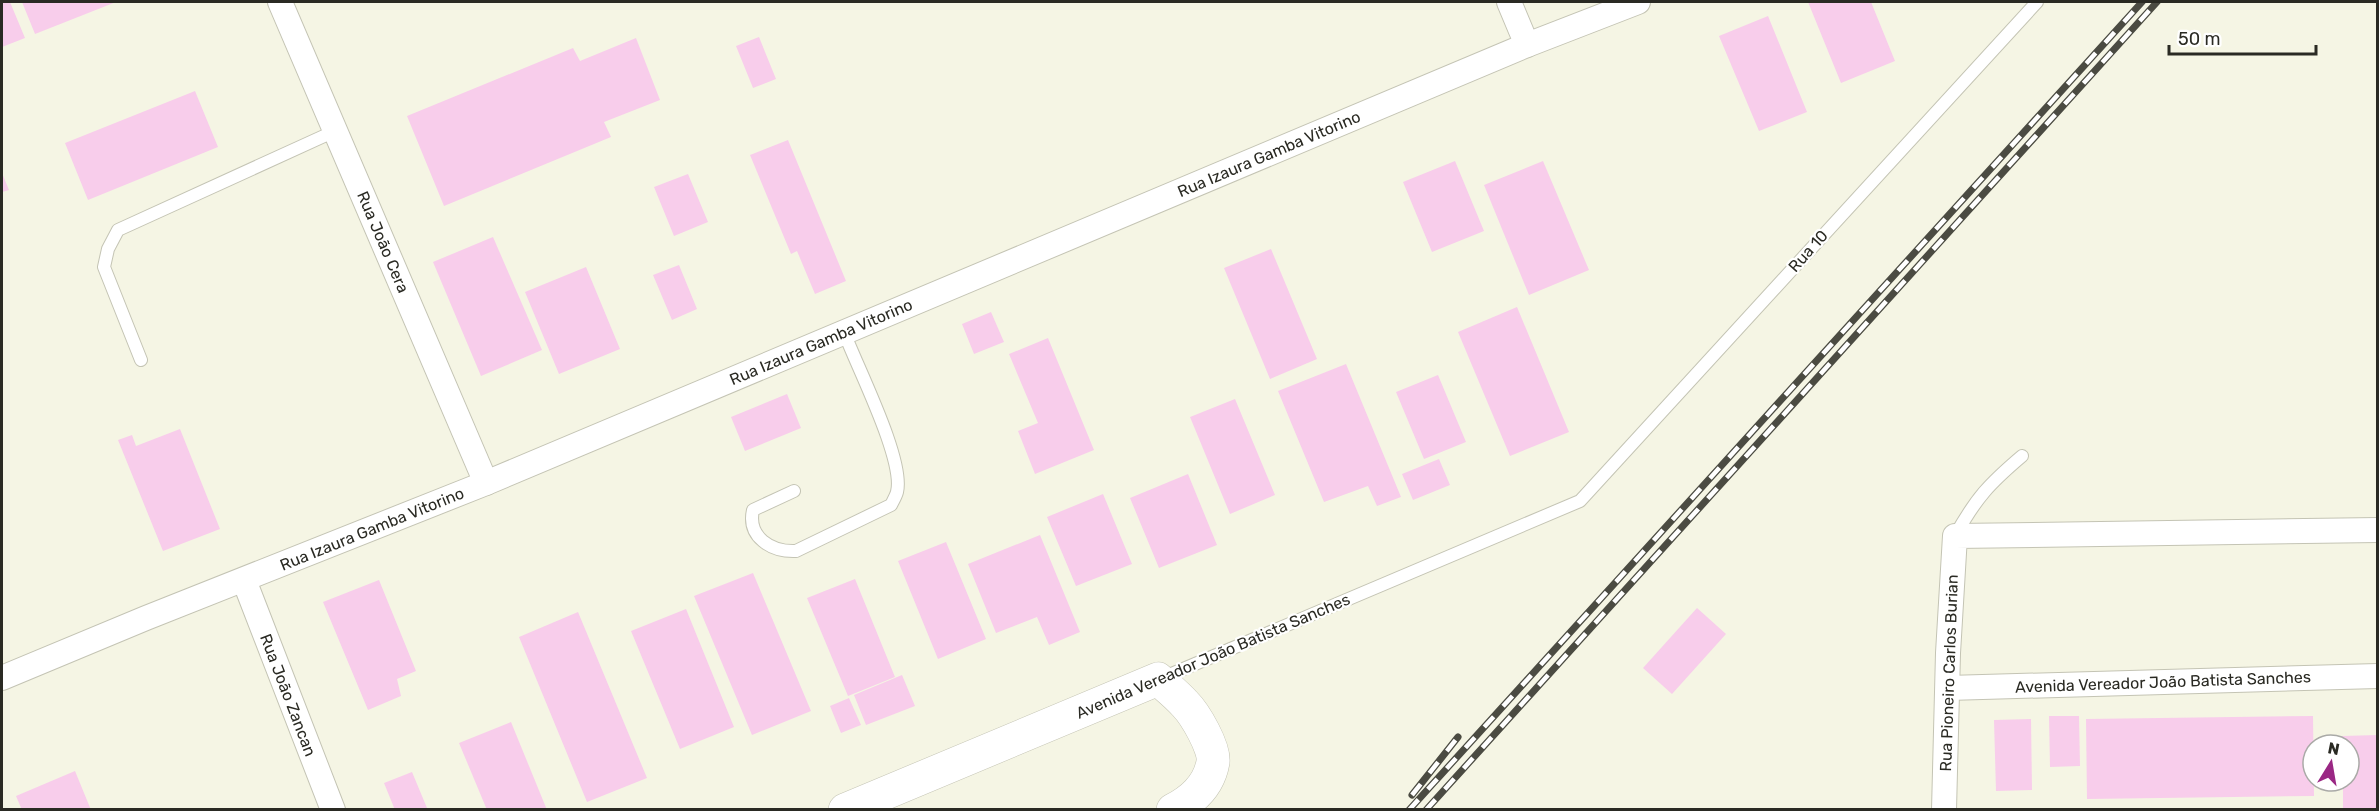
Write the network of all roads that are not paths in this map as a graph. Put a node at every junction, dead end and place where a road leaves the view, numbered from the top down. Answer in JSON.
{"nodes":[{"id":1,"x":280,"y":2,"type":"edge"},
{"id":2,"x":1509,"y":2,"type":"edge"},
{"id":3,"x":1638,"y":2,"type":"edge"},
{"id":4,"x":2037,"y":2,"type":"edge"},
{"id":5,"x":1527,"y":45,"type":"junction"},
{"id":6,"x":335,"y":131,"type":"junction"},
{"id":7,"x":844,"y":332,"type":"junction"},
{"id":8,"x":141,"y":360,"type":"dead end"},
{"id":9,"x":2022,"y":456,"type":"dead end"},
{"id":10,"x":486,"y":483,"type":"junction"},
{"id":11,"x":794,"y":491,"type":"dead end"},
{"id":12,"x":1580,"y":501,"type":"joint"},
{"id":13,"x":2378,"y":530,"type":"edge"},
{"id":14,"x":1955,"y":536,"type":"junction"},
{"id":15,"x":244,"y":580,"type":"junction"},
{"id":16,"x":2378,"y":676,"type":"edge"},
{"id":17,"x":2,"y":678,"type":"edge"},
{"id":18,"x":1158,"y":679,"type":"junction"},
{"id":19,"x":1948,"y":688,"type":"junction"},
{"id":20,"x":1181,"y":806,"type":"edge"},
{"id":21,"x":333,"y":810,"type":"edge"},
{"id":22,"x":845,"y":810,"type":"edge"},
{"id":23,"x":1944,"y":810,"type":"edge"}],
"edges":[{"from":1,"to":6,"type":"street","name":"Rua João Cera"},
{"from":2,"to":5,"type":"street"},
{"from":3,"to":5,"type":"street","name":"Rua Izaura Gamba Vitorino"},
{"from":4,"to":12,"type":"lane","name":"Rua 10"},
{"from":5,"to":7,"type":"street","name":"Rua Izaura Gamba Vitorino"},
{"from":6,"to":8,"type":"lane"},
{"from":6,"to":10,"type":"street","name":"Rua João Cera"},
{"from":7,"to":10,"type":"street","name":"Rua Izaura Gamba Vitorino"},
{"from":7,"to":11,"type":"lane"},
{"from":9,"to":14,"type":"lane"},
{"from":10,"to":15,"type":"street","name":"Rua Izaura Gamba Vitorino"},
{"from":12,"to":18,"type":"lane","name":"Avenida Vereador João Batista Sanches"},
{"from":13,"to":14,"type":"street"},
{"from":14,"to":19,"type":"street","name":"Rua Pioneiro Carlos Burian"},
{"from":15,"to":17,"type":"street","name":"Rua Izaura Gamba Vitorino"},
{"from":15,"to":21,"type":"street","name":"Rua João Zancan"},
{"from":16,"to":19,"type":"street","name":"Avenida Vereador João Batista Sanches"},
{"from":18,"to":20,"type":"street"},
{"from":18,"to":22,"type":"street","name":"Avenida Vereador João Batista Sanches"},
{"from":19,"to":23,"type":"street","name":"Rua Pioneiro Carlos Burian"}]}
